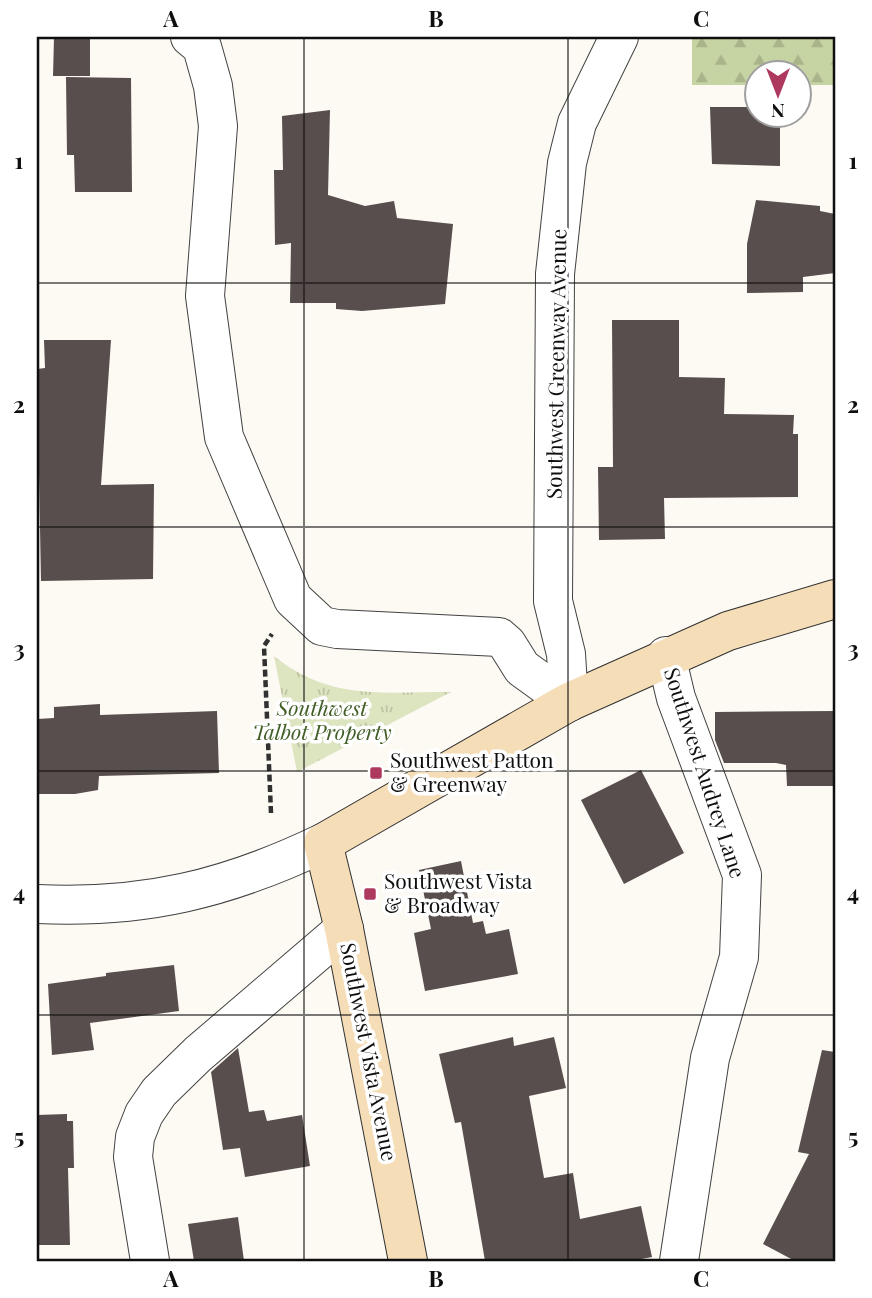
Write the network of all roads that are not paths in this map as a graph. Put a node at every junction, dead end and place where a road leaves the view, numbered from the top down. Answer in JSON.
{"nodes":[{"id":1,"x":190,"y":37,"type":"edge"},
{"id":2,"x":619,"y":37,"type":"edge"},
{"id":3,"x":835,"y":599,"type":"edge"},
{"id":4,"x":666,"y":656,"type":"junction"},
{"id":5,"x":569,"y":702,"type":"junction"},
{"id":6,"x":323,"y":843,"type":"junction"},
{"id":7,"x":37,"y":904,"type":"edge"},
{"id":8,"x":344,"y":929,"type":"junction"},
{"id":9,"x":150,"y":1261,"type":"edge"},
{"id":10,"x":408,"y":1261,"type":"edge"},
{"id":11,"x":678,"y":1261,"type":"edge"}],
"edges":[{"from":1,"to":5,"type":"street"},
{"from":2,"to":5,"type":"street","name":"Southwest Greenway Avenue"},
{"from":3,"to":4,"type":"main road"},
{"from":4,"to":5,"type":"main road"},
{"from":4,"to":11,"type":"street","name":"Southwest Audrey Lane"},
{"from":5,"to":6,"type":"main road"},
{"from":6,"to":7,"type":"street"},
{"from":6,"to":8,"type":"main road","name":"Southwest Vista Avenue"},
{"from":8,"to":9,"type":"street"},
{"from":8,"to":10,"type":"main road","name":"Southwest Vista Avenue"}]}
